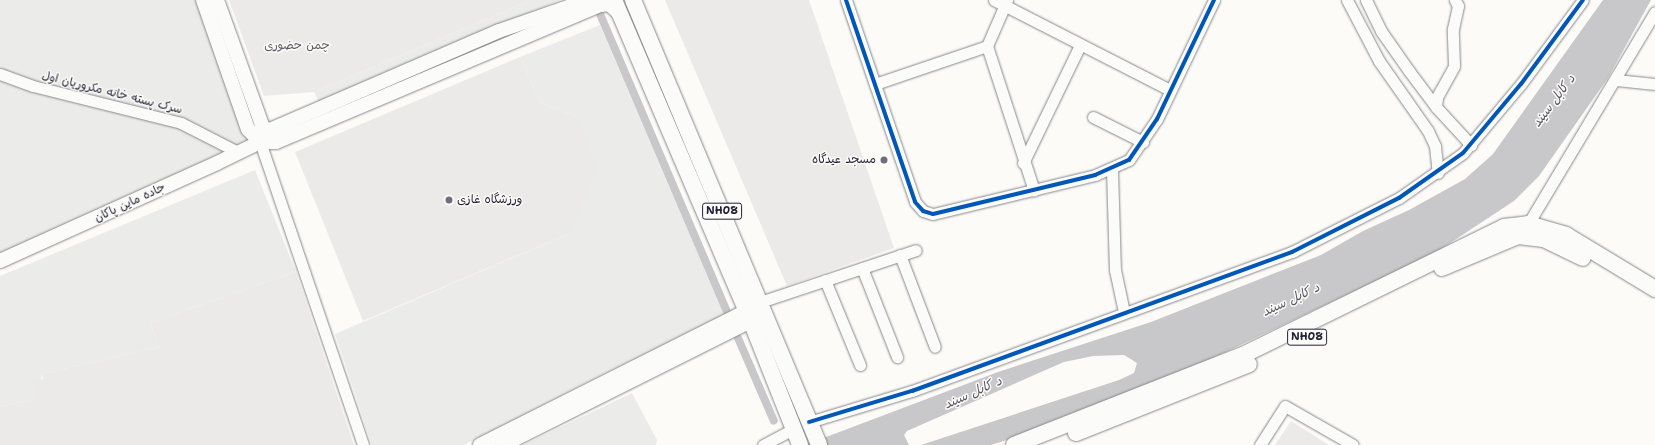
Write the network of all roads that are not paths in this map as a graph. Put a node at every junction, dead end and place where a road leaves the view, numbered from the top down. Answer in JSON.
{"nodes":[{"id":1,"x":203,"y":0,"type":"edge"},
{"id":2,"x":217,"y":0,"type":"edge"},
{"id":3,"x":588,"y":0,"type":"edge"},
{"id":4,"x":633,"y":0,"type":"edge"},
{"id":5,"x":846,"y":0,"type":"edge"},
{"id":6,"x":994,"y":0,"type":"edge"},
{"id":7,"x":1214,"y":0,"type":"edge"},
{"id":8,"x":1346,"y":0,"type":"edge"},
{"id":9,"x":1366,"y":0,"type":"edge"},
{"id":10,"x":1455,"y":0,"type":"edge"},
{"id":11,"x":1583,"y":0,"type":"edge"},
{"id":12,"x":1005,"y":3,"type":"edge"},
{"id":13,"x":617,"y":7,"type":"edge"},
{"id":14,"x":1655,"y":12,"type":"edge"},
{"id":15,"x":1080,"y":45,"type":"junction"},
{"id":16,"x":987,"y":46,"type":"junction"},
{"id":17,"x":657,"y":57,"type":"junction"},
{"id":18,"x":645,"y":71,"type":"junction"},
{"id":19,"x":0,"y":74,"type":"edge"},
{"id":20,"x":1616,"y":80,"type":"junction"},
{"id":21,"x":875,"y":84,"type":"junction"},
{"id":22,"x":1655,"y":84,"type":"edge"},
{"id":23,"x":1170,"y":90,"type":"junction"},
{"id":24,"x":1436,"y":107,"type":"junction"},
{"id":25,"x":1093,"y":117,"type":"dead end"},
{"id":26,"x":260,"y":142,"type":"junction"},
{"id":27,"x":1143,"y":142,"type":"junction"},
{"id":28,"x":1471,"y":145,"type":"junction"},
{"id":29,"x":238,"y":152,"type":"junction"},
{"id":30,"x":1023,"y":163,"type":"junction"},
{"id":31,"x":1112,"y":170,"type":"junction"},
{"id":32,"x":1438,"y":173,"type":"junction"},
{"id":33,"x":1034,"y":191,"type":"junction"},
{"id":34,"x":1528,"y":224,"type":"junction"},
{"id":35,"x":916,"y":250,"type":"dead end"},
{"id":36,"x":900,"y":255,"type":"junction"},
{"id":37,"x":0,"y":261,"type":"edge"},
{"id":38,"x":862,"y":268,"type":"junction"},
{"id":39,"x":825,"y":280,"type":"junction"},
{"id":40,"x":1655,"y":289,"type":"edge"},
{"id":41,"x":1655,"y":301,"type":"edge"},
{"id":42,"x":760,"y":302,"type":"junction"},
{"id":43,"x":1124,"y":312,"type":"junction"},
{"id":44,"x":749,"y":316,"type":"junction"},
{"id":45,"x":935,"y":347,"type":"dead end"},
{"id":46,"x":898,"y":357,"type":"dead end"},
{"id":47,"x":860,"y":365,"type":"dead end"},
{"id":48,"x":809,"y":422,"type":"junction"},
{"id":49,"x":793,"y":429,"type":"junction"},
{"id":50,"x":817,"y":442,"type":"edge"},
{"id":51,"x":363,"y":445,"type":"edge"},
{"id":52,"x":480,"y":445,"type":"edge"},
{"id":53,"x":503,"y":445,"type":"edge"},
{"id":54,"x":763,"y":445,"type":"edge"},
{"id":55,"x":800,"y":445,"type":"edge"},
{"id":56,"x":1014,"y":445,"type":"edge"},
{"id":57,"x":1044,"y":445,"type":"edge"},
{"id":58,"x":1260,"y":445,"type":"edge"},
{"id":59,"x":1353,"y":445,"type":"edge"}],
"edges":[{"from":1,"to":26,"type":"main road"},
{"from":2,"to":26,"type":"main road"},
{"from":3,"to":26,"type":"main road"},
{"from":4,"to":17,"type":"highway","number":"NH08"},
{"from":5,"to":21,"type":"street"},
{"from":6,"to":12,"type":"street"},
{"from":7,"to":23,"type":"street"},
{"from":8,"to":32,"type":"street"},
{"from":9,"to":24,"type":"street"},
{"from":10,"to":24,"type":"street"},
{"from":11,"to":28,"type":"street"},
{"from":12,"to":15,"type":"street"},
{"from":12,"to":16,"type":"street"},
{"from":13,"to":18,"type":"highway","number":"NH08"},
{"from":13,"to":26,"type":"main road"},
{"from":14,"to":20,"type":"street"},
{"from":15,"to":23,"type":"street"},
{"from":15,"to":30,"type":"street"},
{"from":16,"to":21,"type":"street"},
{"from":16,"to":30,"type":"street"},
{"from":17,"to":18,"type":"highway"},
{"from":17,"to":42,"type":"highway","number":"NH08"},
{"from":18,"to":44,"type":"highway","number":"NH08"},
{"from":19,"to":29,"type":"street","name":"سرک پسته خانه مکروریان اول"},
{"from":20,"to":22,"type":"street"},
{"from":20,"to":34,"type":"street"},
{"from":21,"to":33,"type":"street"},
{"from":23,"to":27,"type":"street"},
{"from":24,"to":28,"type":"street"},
{"from":25,"to":27,"type":"street"},
{"from":26,"to":29,"type":"main road","name":"جاده ماین پاکان"},
{"from":26,"to":51,"type":"street"},
{"from":27,"to":31,"type":"street"},
{"from":28,"to":32,"type":"street"},
{"from":29,"to":37,"type":"main road","name":"جاده ماین پاکان"},
{"from":30,"to":33,"type":"street"},
{"from":31,"to":33,"type":"street"},
{"from":31,"to":43,"type":"street"},
{"from":32,"to":43,"type":"street"},
{"from":34,"to":40,"type":"highway","number":"NH08"},
{"from":34,"to":56,"type":"highway","number":"NH08"},
{"from":35,"to":36,"type":"street"},
{"from":36,"to":38,"type":"street"},
{"from":36,"to":45,"type":"street"},
{"from":38,"to":39,"type":"street"},
{"from":38,"to":46,"type":"street"},
{"from":39,"to":42,"type":"street"},
{"from":39,"to":47,"type":"street"},
{"from":41,"to":57,"type":"highway","number":"NH08"},
{"from":42,"to":48,"type":"highway","number":"NH08"},
{"from":43,"to":48,"type":"street"},
{"from":44,"to":49,"type":"highway","number":"NH08"},
{"from":44,"to":52,"type":"main road"},
{"from":44,"to":53,"type":"main road"},
{"from":48,"to":50,"type":"highway","number":"NH08"},
{"from":49,"to":54,"type":"street"},
{"from":49,"to":55,"type":"highway","number":"NH08"},
{"from":58,"to":59,"type":"street"}]}
